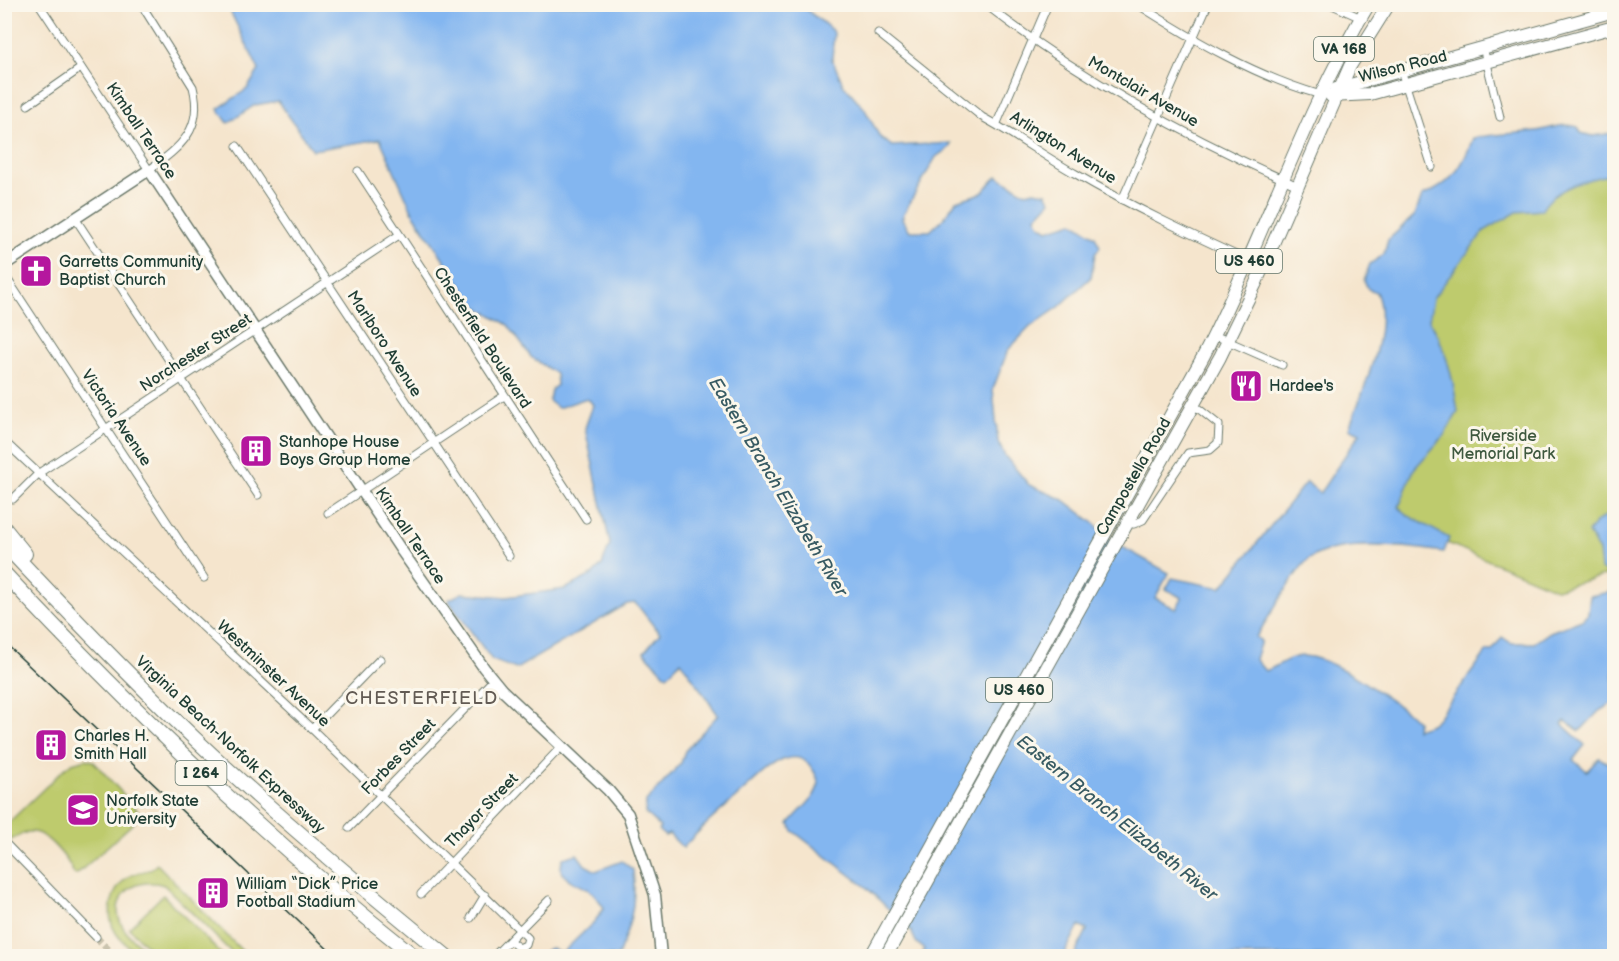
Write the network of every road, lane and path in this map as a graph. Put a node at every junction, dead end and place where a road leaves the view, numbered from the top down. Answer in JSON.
{"nodes":[{"id":1,"x":39,"y":4,"type":"edge"},
{"id":2,"x":141,"y":4,"type":"edge"},
{"id":3,"x":985,"y":4,"type":"edge"},
{"id":4,"x":1048,"y":4,"type":"edge"},
{"id":5,"x":1137,"y":4,"type":"edge"},
{"id":6,"x":1208,"y":4,"type":"edge"},
{"id":7,"x":1330,"y":4,"type":"edge"},
{"id":8,"x":1369,"y":4,"type":"edge"},
{"id":9,"x":1389,"y":4,"type":"edge"},
{"id":10,"x":1614,"y":10,"type":"edge"},
{"id":11,"x":1361,"y":18,"type":"junction"},
{"id":12,"x":1614,"y":27,"type":"edge"},
{"id":13,"x":878,"y":33,"type":"dead end"},
{"id":14,"x":1194,"y":38,"type":"junction"},
{"id":15,"x":1033,"y":40,"type":"junction"},
{"id":16,"x":1483,"y":46,"type":"junction"},
{"id":17,"x":1487,"y":62,"type":"junction"},
{"id":18,"x":81,"y":68,"type":"junction"},
{"id":19,"x":1401,"y":70,"type":"junction"},
{"id":20,"x":1407,"y":84,"type":"junction"},
{"id":21,"x":1338,"y":92,"type":"junction"},
{"id":22,"x":1321,"y":95,"type":"junction"},
{"id":23,"x":28,"y":105,"type":"dead end"},
{"id":24,"x":1500,"y":117,"type":"dead end"},
{"id":25,"x":1158,"y":118,"type":"junction"},
{"id":26,"x":997,"y":123,"type":"junction"},
{"id":27,"x":237,"y":146,"type":"dead end"},
{"id":28,"x":1432,"y":167,"type":"dead end"},
{"id":29,"x":149,"y":170,"type":"junction"},
{"id":30,"x":358,"y":171,"type":"dead end"},
{"id":31,"x":1284,"y":179,"type":"junction"},
{"id":32,"x":1298,"y":186,"type":"junction"},
{"id":33,"x":1122,"y":201,"type":"junction"},
{"id":34,"x":75,"y":218,"type":"junction"},
{"id":35,"x":399,"y":235,"type":"junction"},
{"id":36,"x":1249,"y":261,"type":"junction"},
{"id":37,"x":4,"y":265,"type":"edge"},
{"id":38,"x":4,"y":274,"type":"edge"},
{"id":39,"x":328,"y":283,"type":"junction"},
{"id":40,"x":255,"y":330,"type":"junction"},
{"id":41,"x":1214,"y":335,"type":"junction"},
{"id":42,"x":1228,"y":342,"type":"junction"},
{"id":43,"x":1282,"y":365,"type":"dead end"},
{"id":44,"x":181,"y":379,"type":"junction"},
{"id":45,"x":504,"y":396,"type":"junction"},
{"id":46,"x":1194,"y":405,"type":"junction"},
{"id":47,"x":107,"y":428,"type":"junction"},
{"id":48,"x":4,"y":441,"type":"edge"},
{"id":49,"x":434,"y":443,"type":"junction"},
{"id":50,"x":39,"y":473,"type":"junction"},
{"id":51,"x":362,"y":491,"type":"junction"},
{"id":52,"x":258,"y":495,"type":"dead end"},
{"id":53,"x":13,"y":499,"type":"dead end"},
{"id":54,"x":328,"y":513,"type":"dead end"},
{"id":55,"x":586,"y":519,"type":"dead end"},
{"id":56,"x":1134,"y":524,"type":"dead end"},
{"id":57,"x":4,"y":528,"type":"edge"},
{"id":58,"x":4,"y":544,"type":"edge"},
{"id":59,"x":508,"y":556,"type":"dead end"},
{"id":60,"x":4,"y":573,"type":"edge"},
{"id":61,"x":204,"y":578,"type":"dead end"},
{"id":62,"x":4,"y":580,"type":"edge"},
{"id":63,"x":51,"y":594,"type":"junction"},
{"id":64,"x":35,"y":606,"type":"junction"},
{"id":65,"x":380,"y":659,"type":"dead end"},
{"id":66,"x":493,"y":680,"type":"junction"},
{"id":67,"x":312,"y":729,"type":"junction"},
{"id":68,"x":562,"y":746,"type":"junction"},
{"id":69,"x":381,"y":795,"type":"junction"},
{"id":70,"x":349,"y":828,"type":"dead end"},
{"id":71,"x":4,"y":842,"type":"edge"},
{"id":72,"x":451,"y":862,"type":"junction"},
{"id":73,"x":421,"y":894,"type":"dead end"},
{"id":74,"x":485,"y":895,"type":"junction"},
{"id":75,"x":549,"y":900,"type":"dead end"},
{"id":76,"x":471,"y":918,"type":"dead end"},
{"id":77,"x":520,"y":930,"type":"junction"},
{"id":78,"x":96,"y":937,"type":"tunnel mouth"},
{"id":79,"x":510,"y":941,"type":"junction"},
{"id":80,"x":414,"y":957,"type":"edge"},
{"id":81,"x":446,"y":957,"type":"edge"},
{"id":82,"x":494,"y":957,"type":"edge"},
{"id":83,"x":661,"y":957,"type":"edge"},
{"id":84,"x":872,"y":957,"type":"edge"},
{"id":85,"x":886,"y":957,"type":"edge"}],
"edges":[{"from":1,"to":18,"type":"street","name":"Kimball Terrace"},
{"from":2,"to":29,"type":"street"},
{"from":3,"to":15,"type":"street","name":"Montclair Avenue"},
{"from":4,"to":15,"type":"street"},
{"from":5,"to":14,"type":"street"},
{"from":6,"to":14,"type":"street"},
{"from":7,"to":11,"type":"street"},
{"from":8,"to":11,"type":"main road","name":"Campostella Road","number":"VA 168"},
{"from":9,"to":21,"type":"main road","name":"Campostella Road","number":"VA 168"},
{"from":10,"to":16,"type":"main road","name":"Wilson Road"},
{"from":11,"to":22,"type":"main road","name":"Campostella Road","number":"VA 168"},
{"from":12,"to":17,"type":"main road","name":"Wilson Road"},
{"from":13,"to":26,"type":"street","name":"Arlington Avenue"},
{"from":14,"to":22,"type":"street"},
{"from":14,"to":25,"type":"street"},
{"from":15,"to":25,"type":"street","name":"Montclair Avenue"},
{"from":15,"to":26,"type":"street"},
{"from":16,"to":17,"type":"street"},
{"from":16,"to":19,"type":"main road","name":"Wilson Road"},
{"from":17,"to":20,"type":"main road","name":"Wilson Road"},
{"from":17,"to":24,"type":"street"},
{"from":18,"to":23,"type":"street"},
{"from":18,"to":29,"type":"street","name":"Kimball Terrace"},
{"from":19,"to":20,"type":"street"},
{"from":19,"to":21,"type":"main road","name":"Wilson Road"},
{"from":20,"to":21,"type":"main road","name":"Wilson Road"},
{"from":20,"to":28,"type":"street"},
{"from":21,"to":22,"type":"main road","name":"Wilson Road"},
{"from":21,"to":32,"type":"main road","name":"Campostella Road","number":"US 460"},
{"from":22,"to":31,"type":"main road","name":"Campostella Road","number":"US 460"},
{"from":25,"to":31,"type":"street","name":"Montclair Avenue"},
{"from":25,"to":33,"type":"street"},
{"from":26,"to":33,"type":"street","name":"Arlington Avenue"},
{"from":27,"to":39,"type":"street","name":"Marlboro Avenue"},
{"from":29,"to":34,"type":"street"},
{"from":29,"to":40,"type":"street","name":"Kimball Terrace"},
{"from":30,"to":35,"type":"street","name":"Chesterfield Boulevard"},
{"from":31,"to":32,"type":"street","name":"Montclair Avenue"},
{"from":31,"to":36,"type":"main road","name":"Campostella Road","number":"US 460"},
{"from":32,"to":42,"type":"main road","name":"Campostella Road","number":"US 460"},
{"from":33,"to":36,"type":"street","name":"Arlington Avenue"},
{"from":34,"to":37,"type":"street"},
{"from":34,"to":44,"type":"street"},
{"from":35,"to":39,"type":"street","name":"Norchester Street"},
{"from":35,"to":45,"type":"street","name":"Chesterfield Boulevard"},
{"from":36,"to":41,"type":"main road","name":"Campostella Road","number":"US 460"},
{"from":38,"to":47,"type":"street","name":"Victoria Avenue"},
{"from":39,"to":40,"type":"street","name":"Norchester Street"},
{"from":39,"to":49,"type":"street","name":"Marlboro Avenue"},
{"from":40,"to":44,"type":"street","name":"Norchester Street"},
{"from":40,"to":51,"type":"street","name":"Kimball Terrace"},
{"from":41,"to":42,"type":"street"},
{"from":41,"to":84,"type":"main road","name":"Campostella Road","number":"US 460"},
{"from":42,"to":43,"type":"street"},
{"from":42,"to":46,"type":"main road","name":"Campostella Road","number":"US 460"},
{"from":44,"to":47,"type":"street","name":"Norchester Street"},
{"from":44,"to":52,"type":"street"},
{"from":45,"to":49,"type":"street"},
{"from":45,"to":55,"type":"street","name":"Chesterfield Boulevard"},
{"from":46,"to":56,"type":"street"},
{"from":46,"to":85,"type":"main road","name":"Campostella Road","number":"US 460"},
{"from":47,"to":50,"type":"street","name":"Norchester Street"},
{"from":47,"to":61,"type":"street","name":"Victoria Avenue"},
{"from":48,"to":50,"type":"street","name":"Westminster Avenue"},
{"from":49,"to":51,"type":"street"},
{"from":49,"to":59,"type":"street","name":"Marlboro Avenue"},
{"from":50,"to":53,"type":"street","name":"Norchester Street"},
{"from":50,"to":67,"type":"street","name":"Westminster Avenue"},
{"from":51,"to":54,"type":"street"},
{"from":51,"to":66,"type":"street","name":"Kimball Terrace"},
{"from":57,"to":63,"type":"highway"},
{"from":58,"to":63,"type":"highway","name":"Virginia Beach-Norfolk Expressway","number":"I 264"},
{"from":60,"to":64,"type":"highway","number":"I 264"},
{"from":62,"to":64,"type":"highway"},
{"from":63,"to":81,"type":"highway","name":"Virginia Beach-Norfolk Expressway","number":"I 264"},
{"from":64,"to":80,"type":"highway","number":"I 264"},
{"from":65,"to":67,"type":"street"},
{"from":66,"to":68,"type":"street","name":"Kimball Terrace"},
{"from":66,"to":69,"type":"street","name":"Forbes Street"},
{"from":67,"to":69,"type":"street","name":"Westminster Avenue"},
{"from":68,"to":72,"type":"street","name":"Thayor Street"},
{"from":68,"to":83,"type":"street","name":"Kimball Terrace"},
{"from":69,"to":70,"type":"street","name":"Forbes Street"},
{"from":69,"to":72,"type":"street","name":"Westminster Avenue"},
{"from":71,"to":78,"type":"street"},
{"from":72,"to":73,"type":"street","name":"Thayor Street"},
{"from":72,"to":74,"type":"street","name":"Westminster Avenue"},
{"from":74,"to":76,"type":"street"},
{"from":74,"to":77,"type":"street","name":"Westminster Avenue"},
{"from":75,"to":77,"type":"street"},
{"from":77,"to":79,"type":"street"},
{"from":77,"to":79,"type":"street"},
{"from":79,"to":82,"type":"street"}]}
